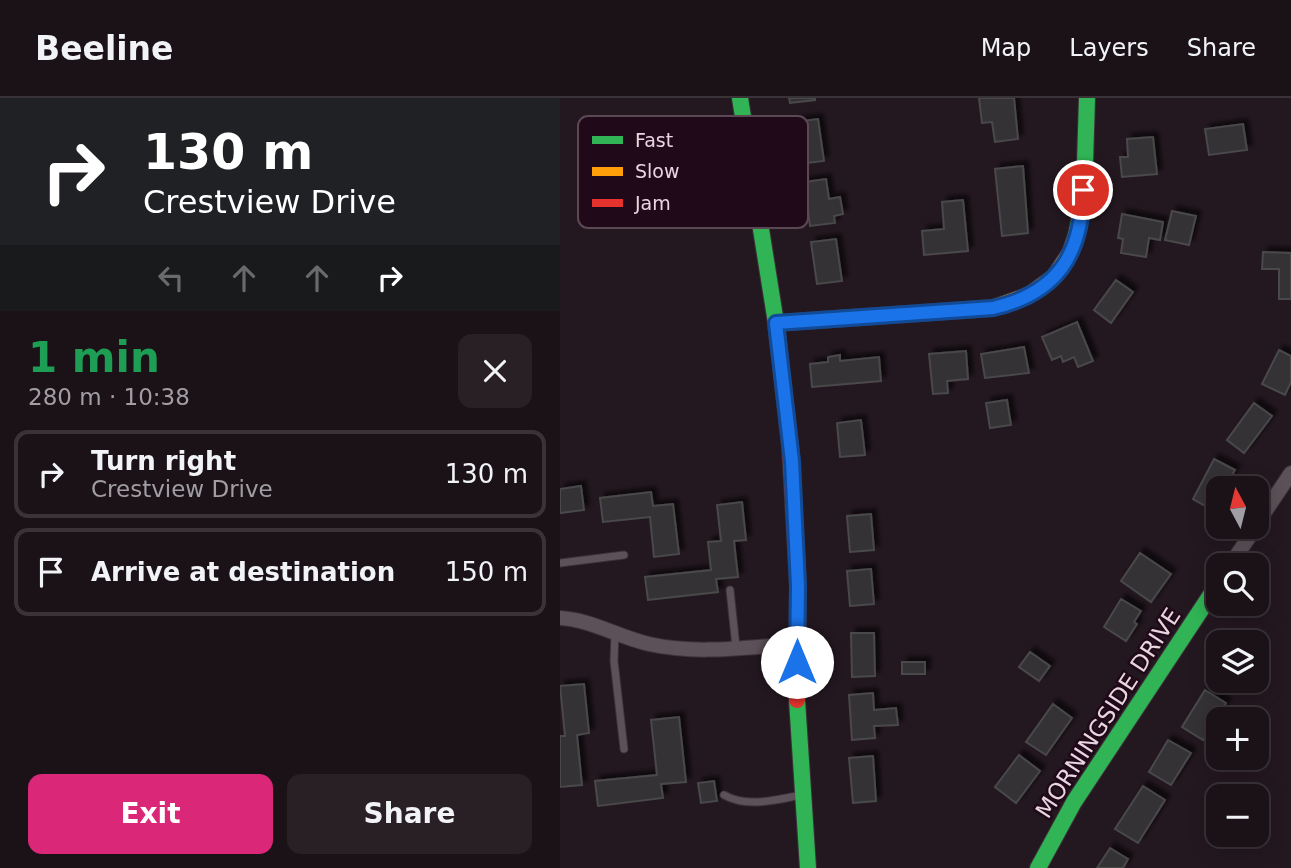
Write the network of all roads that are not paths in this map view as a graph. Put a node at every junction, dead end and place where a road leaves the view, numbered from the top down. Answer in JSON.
{"nodes":[{"id":1,"x":740,"y":98,"type":"edge"},
{"id":2,"x":1087,"y":98,"type":"edge"},
{"id":3,"x":743,"y":116,"type":"edge"},
{"id":4,"x":761,"y":228,"type":"edge"},
{"id":5,"x":776,"y":323,"type":"junction"},
{"id":6,"x":1291,"y":473,"type":"edge"},
{"id":7,"x":1269,"y":506,"type":"edge"},
{"id":8,"x":624,"y":555,"type":"dead end"},
{"id":9,"x":560,"y":563,"type":"edge"},
{"id":10,"x":730,"y":590,"type":"dead end"},
{"id":11,"x":1206,"y":602,"type":"edge"},
{"id":12,"x":560,"y":618,"type":"edge"},
{"id":13,"x":615,"y":631,"type":"junction"},
{"id":14,"x":796,"y":643,"type":"junction"},
{"id":15,"x":736,"y":647,"type":"junction"},
{"id":16,"x":624,"y":749,"type":"dead end"},
{"id":17,"x":724,"y":795,"type":"dead end"},
{"id":18,"x":802,"y":795,"type":"junction"},
{"id":19,"x":808,"y":868,"type":"edge"},
{"id":20,"x":1038,"y":868,"type":"edge"}],
"edges":[{"from":1,"to":3,"type":"street"},
{"from":2,"to":5,"type":"street"},
{"from":4,"to":5,"type":"street"},
{"from":5,"to":14,"type":"street"},
{"from":6,"to":7,"type":"street"},
{"from":8,"to":9,"type":"lane"},
{"from":10,"to":15,"type":"lane"},
{"from":11,"to":20,"type":"street","name":"MORNINGSIDE DRIVE"},
{"from":12,"to":13,"type":"street"},
{"from":13,"to":15,"type":"street"},
{"from":13,"to":16,"type":"lane"},
{"from":14,"to":15,"type":"street"},
{"from":14,"to":18,"type":"street"},
{"from":17,"to":18,"type":"lane"},
{"from":18,"to":19,"type":"street"}]}
